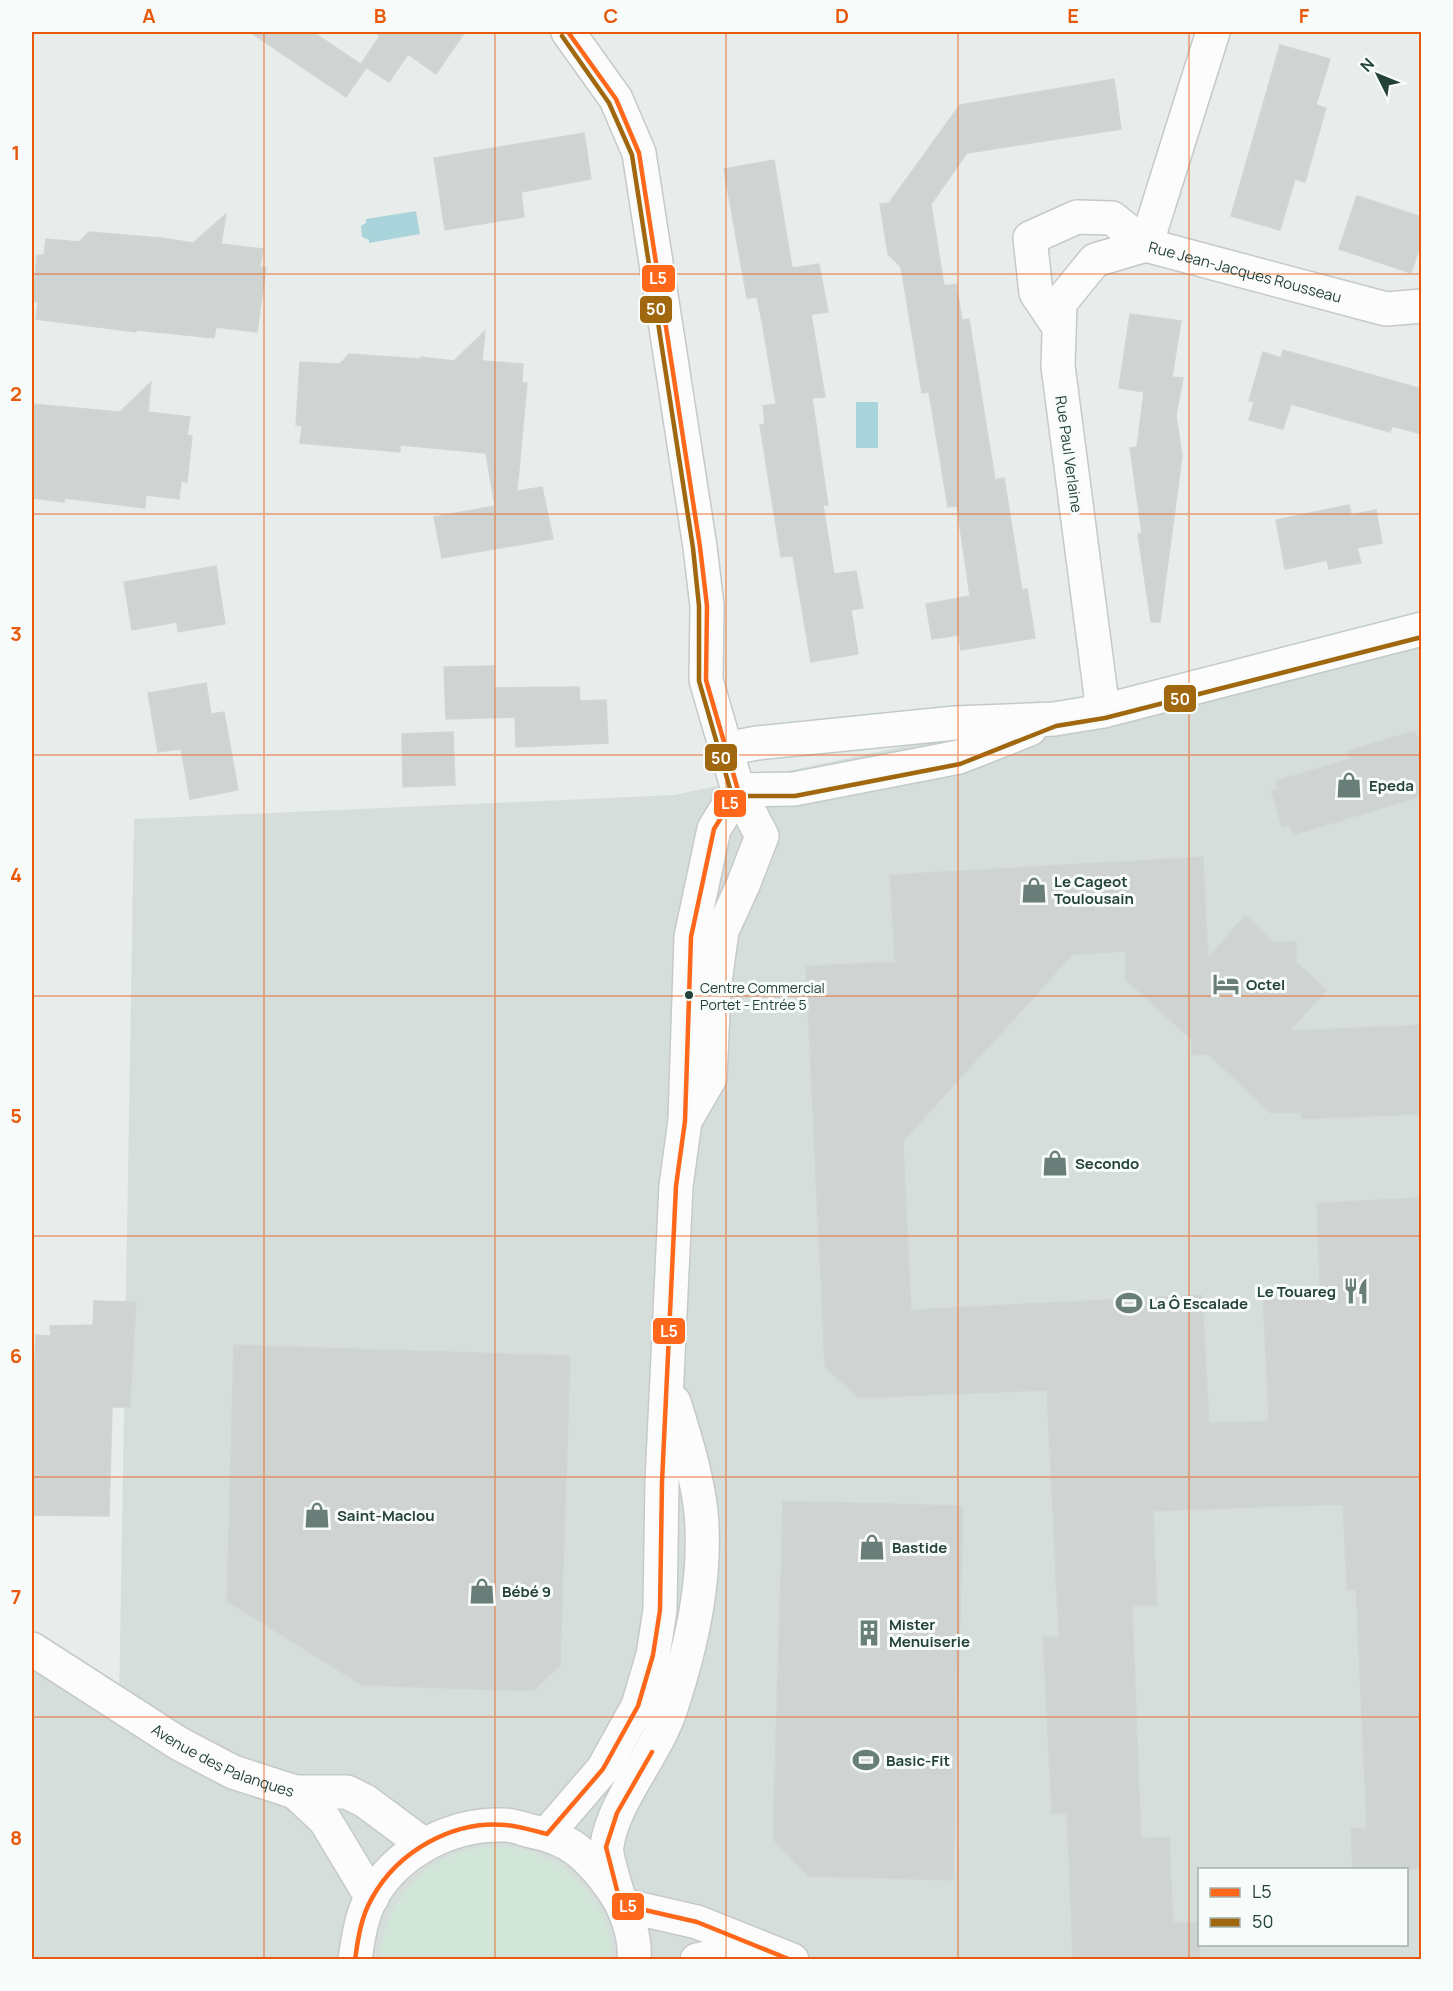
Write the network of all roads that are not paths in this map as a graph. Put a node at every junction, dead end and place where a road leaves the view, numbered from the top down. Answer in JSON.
{"nodes":[{"id":1,"x":568,"y":32,"type":"edge"},
{"id":2,"x":1213,"y":32,"type":"edge"},
{"id":3,"x":1146,"y":245,"type":"junction"},
{"id":4,"x":1422,"y":306,"type":"edge"},
{"id":5,"x":1059,"y":327,"type":"junction"},
{"id":6,"x":1422,"y":629,"type":"edge"},
{"id":7,"x":1103,"y":711,"type":"junction"},
{"id":8,"x":1054,"y":719,"type":"junction"},
{"id":9,"x":726,"y":749,"type":"junction"},
{"id":10,"x":738,"y":790,"type":"junction"},
{"id":11,"x":684,"y":1121,"type":"junction"},
{"id":12,"x":667,"y":1377,"type":"junction"},
{"id":13,"x":32,"y":1649,"type":"edge"},
{"id":14,"x":295,"y":1792,"type":"junction"},
{"id":15,"x":547,"y":1834,"type":"junction"},
{"id":16,"x":423,"y":1844,"type":"junction"},
{"id":17,"x":372,"y":1898,"type":"junction"},
{"id":18,"x":621,"y":1901,"type":"junction"},
{"id":19,"x":355,"y":1959,"type":"edge"},
{"id":20,"x":634,"y":1959,"type":"edge"},
{"id":21,"x":697,"y":1959,"type":"edge"},
{"id":22,"x":747,"y":1959,"type":"edge"},
{"id":23,"x":792,"y":1959,"type":"edge"}],
"edges":[{"from":1,"to":9,"type":"street"},
{"from":2,"to":3,"type":"street","name":"Rue Jean-Jacques Rousseau"},
{"from":3,"to":4,"type":"street","name":"Rue Jean-Jacques Rousseau"},
{"from":3,"to":5,"type":"street","name":"Rue Paul Verlaine"},
{"from":3,"to":5,"type":"street"},
{"from":5,"to":7,"type":"street","name":"Rue Paul Verlaine"},
{"from":6,"to":7,"type":"street"},
{"from":7,"to":8,"type":"street"},
{"from":8,"to":9,"type":"street"},
{"from":8,"to":10,"type":"street"},
{"from":9,"to":10,"type":"street"},
{"from":10,"to":11,"type":"street"},
{"from":10,"to":11,"type":"street"},
{"from":11,"to":12,"type":"street"},
{"from":12,"to":15,"type":"street"},
{"from":12,"to":18,"type":"street"},
{"from":13,"to":14,"type":"street","name":"Avenue des Palanques"},
{"from":14,"to":16,"type":"street","name":"Avenue des Palanques"},
{"from":14,"to":17,"type":"street"},
{"from":15,"to":16,"type":"street"},
{"from":15,"to":18,"type":"street"},
{"from":16,"to":17,"type":"street"},
{"from":17,"to":19,"type":"street"},
{"from":18,"to":20,"type":"street"},
{"from":18,"to":23,"type":"street"},
{"from":21,"to":22,"type":"street"}]}
